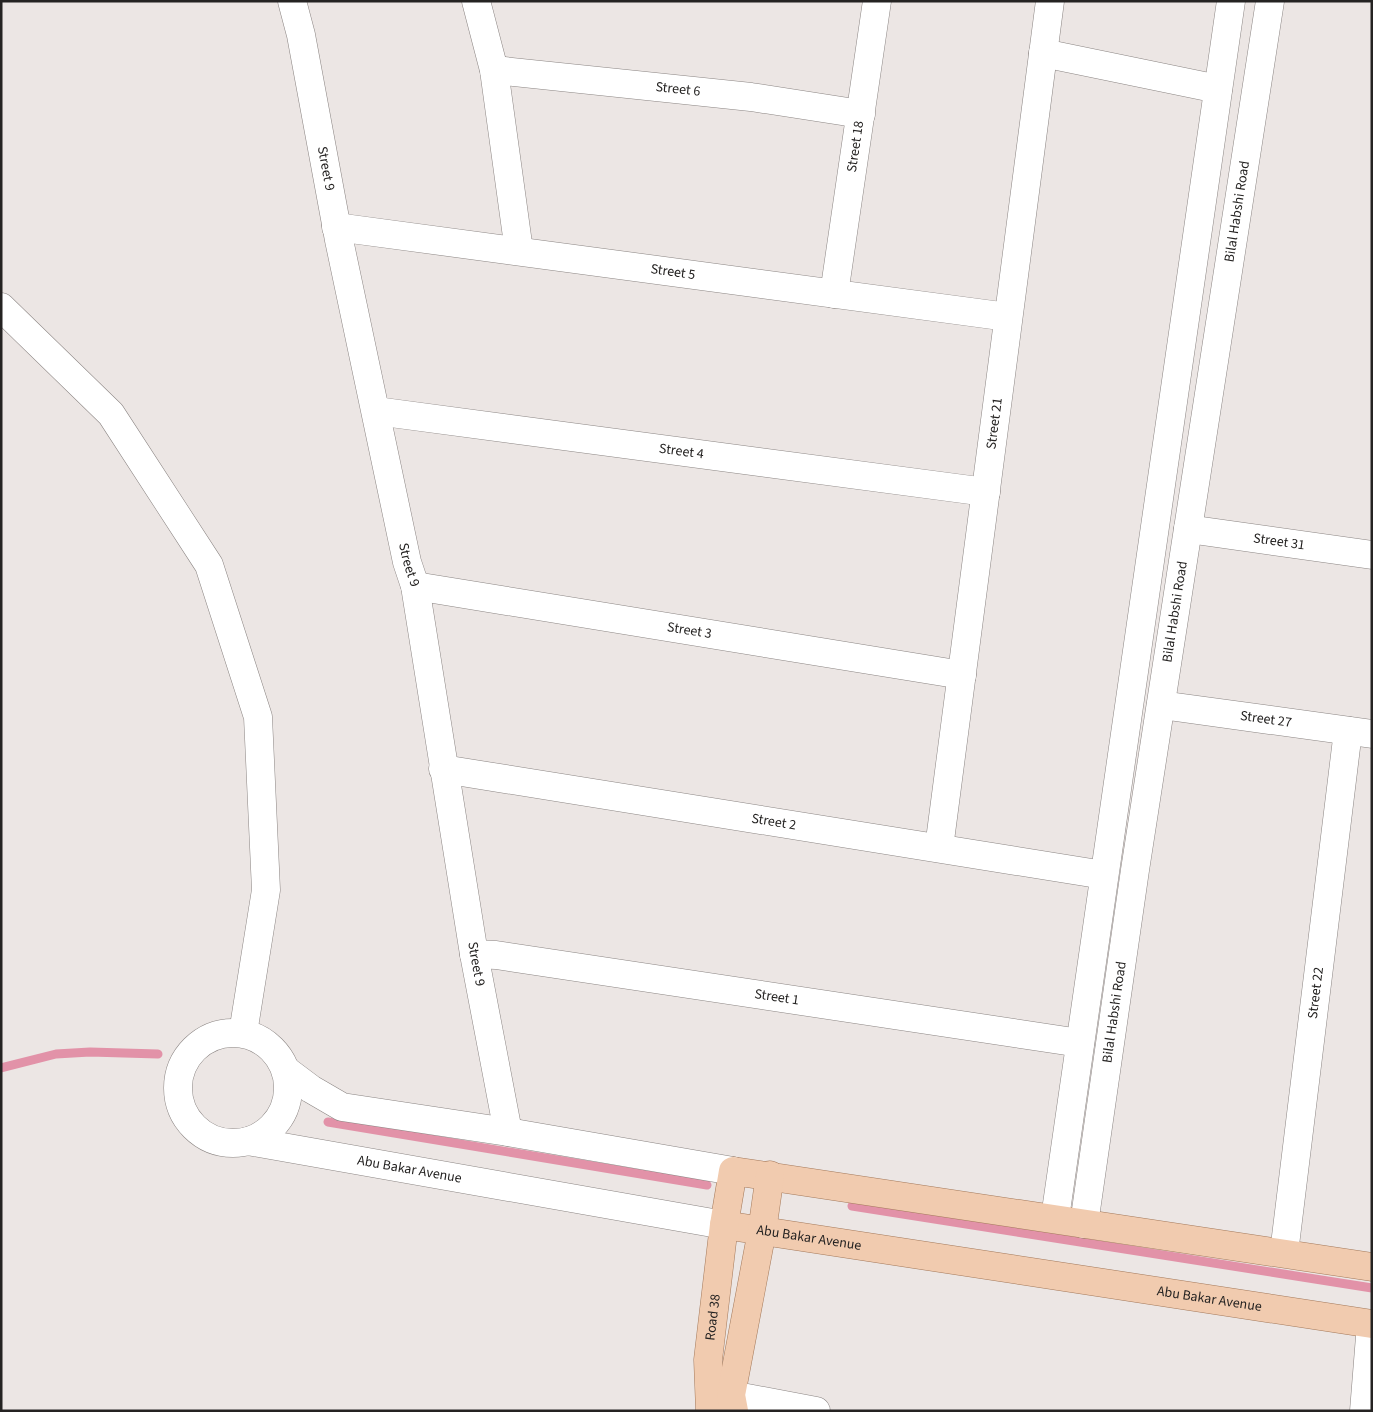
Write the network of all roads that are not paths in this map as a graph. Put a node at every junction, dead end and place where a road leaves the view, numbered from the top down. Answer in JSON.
{"nodes":[{"id":1,"x":292,"y":1,"type":"edge"},
{"id":2,"x":476,"y":1,"type":"edge"},
{"id":3,"x":877,"y":1,"type":"edge"},
{"id":4,"x":1050,"y":1,"type":"edge"},
{"id":5,"x":1231,"y":1,"type":"edge"},
{"id":6,"x":1270,"y":1,"type":"edge"},
{"id":7,"x":1043,"y":53,"type":"junction"},
{"id":8,"x":494,"y":70,"type":"junction"},
{"id":9,"x":1218,"y":89,"type":"junction"},
{"id":10,"x":861,"y":114,"type":"junction"},
{"id":11,"x":336,"y":227,"type":"junction"},
{"id":12,"x":519,"y":251,"type":"junction"},
{"id":13,"x":834,"y":294,"type":"junction"},
{"id":14,"x":1,"y":307,"type":"edge"},
{"id":15,"x":1008,"y":317,"type":"junction"},
{"id":16,"x":376,"y":411,"type":"junction"},
{"id":17,"x":986,"y":492,"type":"junction"},
{"id":18,"x":1188,"y":529,"type":"junction"},
{"id":19,"x":1372,"y":554,"type":"edge"},
{"id":20,"x":415,"y":586,"type":"junction"},
{"id":21,"x":962,"y":675,"type":"junction"},
{"id":22,"x":1161,"y":705,"type":"junction"},
{"id":23,"x":1360,"y":733,"type":"edge"},
{"id":24,"x":443,"y":769,"type":"junction"},
{"id":25,"x":939,"y":848,"type":"junction"},
{"id":26,"x":1104,"y":875,"type":"junction"},
{"id":27,"x":474,"y":954,"type":"junction"},
{"id":28,"x":243,"y":1033,"type":"junction"},
{"id":29,"x":1080,"y":1043,"type":"junction"},
{"id":30,"x":287,"y":1071,"type":"junction"},
{"id":31,"x":508,"y":1132,"type":"junction"},
{"id":32,"x":248,"y":1141,"type":"junction"},
{"id":33,"x":733,"y":1171,"type":"junction"},
{"id":34,"x":770,"y":1175,"type":"junction"},
{"id":35,"x":1056,"y":1218,"type":"junction"},
{"id":36,"x":1084,"y":1224,"type":"junction"},
{"id":37,"x":724,"y":1225,"type":"junction"},
{"id":38,"x":762,"y":1231,"type":"junction"},
{"id":39,"x":1284,"y":1253,"type":"junction"},
{"id":40,"x":1372,"y":1267,"type":"edge"},
{"id":41,"x":1372,"y":1324,"type":"edge"},
{"id":42,"x":733,"y":1403,"type":"edge"},
{"id":43,"x":710,"y":1411,"type":"edge"},
{"id":44,"x":816,"y":1411,"type":"edge"},
{"id":45,"x":1364,"y":1411,"type":"edge"}],
"edges":[{"from":1,"to":11,"type":"street","name":"Street 9"},
{"from":2,"to":8,"type":"street"},
{"from":3,"to":10,"type":"street","name":"Street 18"},
{"from":4,"to":7,"type":"street","name":"Street 21"},
{"from":5,"to":9,"type":"street"},
{"from":6,"to":18,"type":"street","name":"Bilal Habshi Road"},
{"from":7,"to":9,"type":"street"},
{"from":7,"to":15,"type":"street","name":"Street 21"},
{"from":8,"to":10,"type":"street","name":"Street 6"},
{"from":8,"to":12,"type":"street"},
{"from":9,"to":26,"type":"street"},
{"from":10,"to":13,"type":"street","name":"Street 18"},
{"from":11,"to":12,"type":"street","name":"Street 5"},
{"from":11,"to":16,"type":"street","name":"Street 9"},
{"from":12,"to":13,"type":"street","name":"Street 5"},
{"from":13,"to":15,"type":"street","name":"Street 5"},
{"from":14,"to":28,"type":"street"},
{"from":15,"to":17,"type":"street","name":"Street 21"},
{"from":16,"to":17,"type":"street","name":"Street 4"},
{"from":16,"to":20,"type":"street","name":"Street 9"},
{"from":17,"to":21,"type":"street","name":"Street 21"},
{"from":18,"to":19,"type":"street","name":"Street 31"},
{"from":18,"to":22,"type":"street","name":"Bilal Habshi Road"},
{"from":20,"to":21,"type":"street","name":"Street 3"},
{"from":20,"to":24,"type":"street","name":"Street 9"},
{"from":21,"to":25,"type":"street","name":"Street 21"},
{"from":22,"to":23,"type":"street","name":"Street 27"},
{"from":22,"to":36,"type":"street","name":"Bilal Habshi Road"},
{"from":23,"to":39,"type":"street","name":"Street 22"},
{"from":24,"to":25,"type":"street","name":"Street 2"},
{"from":24,"to":27,"type":"street","name":"Street 9"},
{"from":25,"to":26,"type":"street","name":"Street 2"},
{"from":26,"to":29,"type":"street"},
{"from":27,"to":29,"type":"street","name":"Street 1"},
{"from":27,"to":31,"type":"street","name":"Street 9"},
{"from":28,"to":30,"type":"street"},
{"from":28,"to":32,"type":"street"},
{"from":29,"to":35,"type":"street"},
{"from":30,"to":31,"type":"street"},
{"from":30,"to":32,"type":"street"},
{"from":31,"to":33,"type":"street"},
{"from":32,"to":37,"type":"street","name":"Abu Bakar Avenue"},
{"from":33,"to":34,"type":"main road"},
{"from":33,"to":37,"type":"main road","name":"Road 38"},
{"from":34,"to":35,"type":"main road"},
{"from":34,"to":38,"type":"main road"},
{"from":35,"to":36,"type":"main road"},
{"from":36,"to":39,"type":"main road"},
{"from":37,"to":38,"type":"main road","name":"Abu Bakar Avenue"},
{"from":37,"to":43,"type":"main road","name":"Road 38"},
{"from":38,"to":41,"type":"main road","name":"Abu Bakar Avenue"},
{"from":38,"to":42,"type":"main road"},
{"from":39,"to":40,"type":"main road"},
{"from":41,"to":45,"type":"street"},
{"from":42,"to":44,"type":"street"}]}
